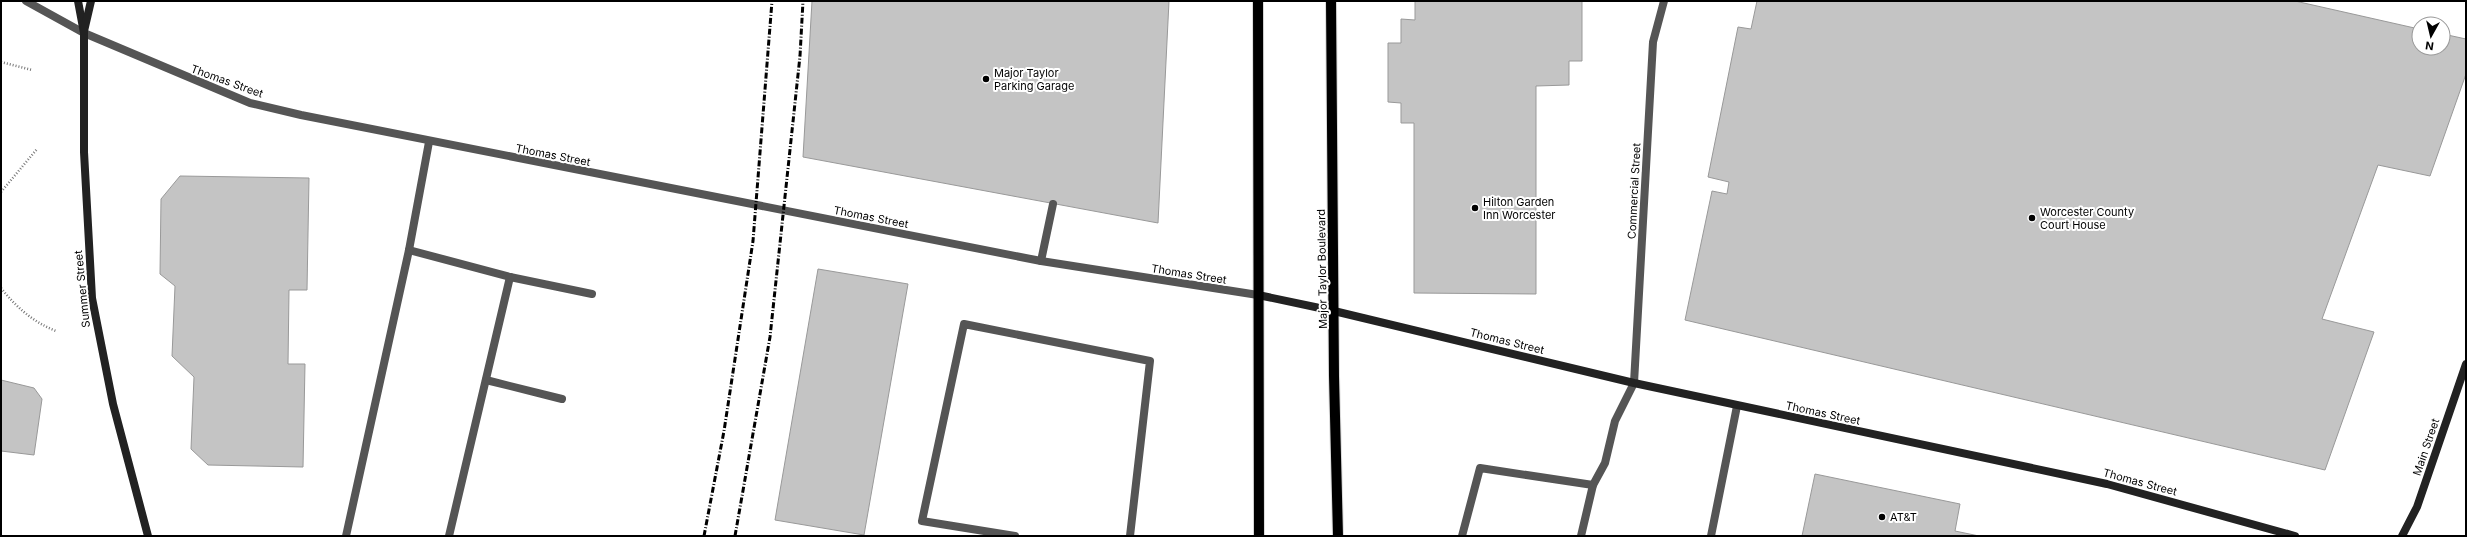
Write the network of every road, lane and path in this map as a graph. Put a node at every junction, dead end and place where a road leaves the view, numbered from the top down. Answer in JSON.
{"nodes":[{"id":1,"x":26,"y":1,"type":"edge"},
{"id":2,"x":78,"y":1,"type":"edge"},
{"id":3,"x":91,"y":1,"type":"edge"},
{"id":4,"x":1258,"y":1,"type":"edge"},
{"id":5,"x":1331,"y":1,"type":"edge"},
{"id":6,"x":1664,"y":1,"type":"edge"},
{"id":7,"x":84,"y":33,"type":"junction"},
{"id":8,"x":1,"y":62,"type":"edge"},
{"id":9,"x":32,"y":70,"type":"dead end"},
{"id":10,"x":429,"y":142,"type":"junction"},
{"id":11,"x":37,"y":150,"type":"dead end"},
{"id":12,"x":1,"y":192,"type":"edge"},
{"id":13,"x":1053,"y":204,"type":"dead end"},
{"id":14,"x":410,"y":250,"type":"junction"},
{"id":15,"x":1041,"y":261,"type":"junction"},
{"id":16,"x":510,"y":277,"type":"junction"},
{"id":17,"x":1,"y":288,"type":"edge"},
{"id":18,"x":592,"y":294,"type":"dead end"},
{"id":19,"x":1258,"y":295,"type":"junction"},
{"id":20,"x":1334,"y":311,"type":"junction"},
{"id":21,"x":56,"y":331,"type":"dead end"},
{"id":22,"x":2466,"y":364,"type":"edge"},
{"id":23,"x":486,"y":380,"type":"junction"},
{"id":24,"x":1634,"y":383,"type":"junction"},
{"id":25,"x":562,"y":399,"type":"dead end"},
{"id":26,"x":1737,"y":406,"type":"junction"},
{"id":27,"x":1593,"y":486,"type":"junction"},
{"id":28,"x":989,"y":534,"type":"edge"},
{"id":29,"x":148,"y":536,"type":"edge"},
{"id":30,"x":346,"y":536,"type":"edge"},
{"id":31,"x":449,"y":536,"type":"edge"},
{"id":32,"x":1015,"y":536,"type":"edge"},
{"id":33,"x":1130,"y":536,"type":"edge"},
{"id":34,"x":1259,"y":536,"type":"edge"},
{"id":35,"x":1338,"y":536,"type":"edge"},
{"id":36,"x":1462,"y":536,"type":"edge"},
{"id":37,"x":1581,"y":536,"type":"edge"},
{"id":38,"x":1711,"y":536,"type":"edge"},
{"id":39,"x":2295,"y":536,"type":"edge"},
{"id":40,"x":2402,"y":536,"type":"edge"}],
"edges":[{"from":1,"to":7,"type":"street","name":"Thomas Street"},
{"from":2,"to":7,"type":"main road","name":"Summer Street"},
{"from":3,"to":7,"type":"main road","name":"Summer Street"},
{"from":4,"to":19,"type":"main road"},
{"from":5,"to":20,"type":"main road","name":"Major Taylor Boulevard"},
{"from":6,"to":24,"type":"street","name":"Commercial Street"},
{"from":7,"to":10,"type":"street","name":"Thomas Street"},
{"from":7,"to":29,"type":"main road","name":"Summer Street"},
{"from":8,"to":9,"type":"path"},
{"from":10,"to":14,"type":"street"},
{"from":10,"to":15,"type":"street","name":"Thomas Street"},
{"from":11,"to":12,"type":"path"},
{"from":13,"to":15,"type":"street"},
{"from":14,"to":16,"type":"street"},
{"from":14,"to":30,"type":"street"},
{"from":15,"to":19,"type":"street","name":"Thomas Street"},
{"from":16,"to":18,"type":"street"},
{"from":16,"to":23,"type":"street"},
{"from":17,"to":21,"type":"path"},
{"from":19,"to":20,"type":"main road","name":"Thomas Street"},
{"from":19,"to":34,"type":"main road"},
{"from":20,"to":24,"type":"main road","name":"Thomas Street"},
{"from":20,"to":35,"type":"main road","name":"Major Taylor Boulevard"},
{"from":22,"to":40,"type":"main road","name":"Main Street"},
{"from":23,"to":25,"type":"street"},
{"from":23,"to":31,"type":"street"},
{"from":24,"to":26,"type":"main road","name":"Thomas Street"},
{"from":24,"to":27,"type":"street"},
{"from":26,"to":38,"type":"street"},
{"from":26,"to":39,"type":"main road","name":"Thomas Street"},
{"from":27,"to":36,"type":"street"},
{"from":27,"to":37,"type":"street"},
{"from":28,"to":32,"type":"street"},
{"from":28,"to":33,"type":"street"}]}
